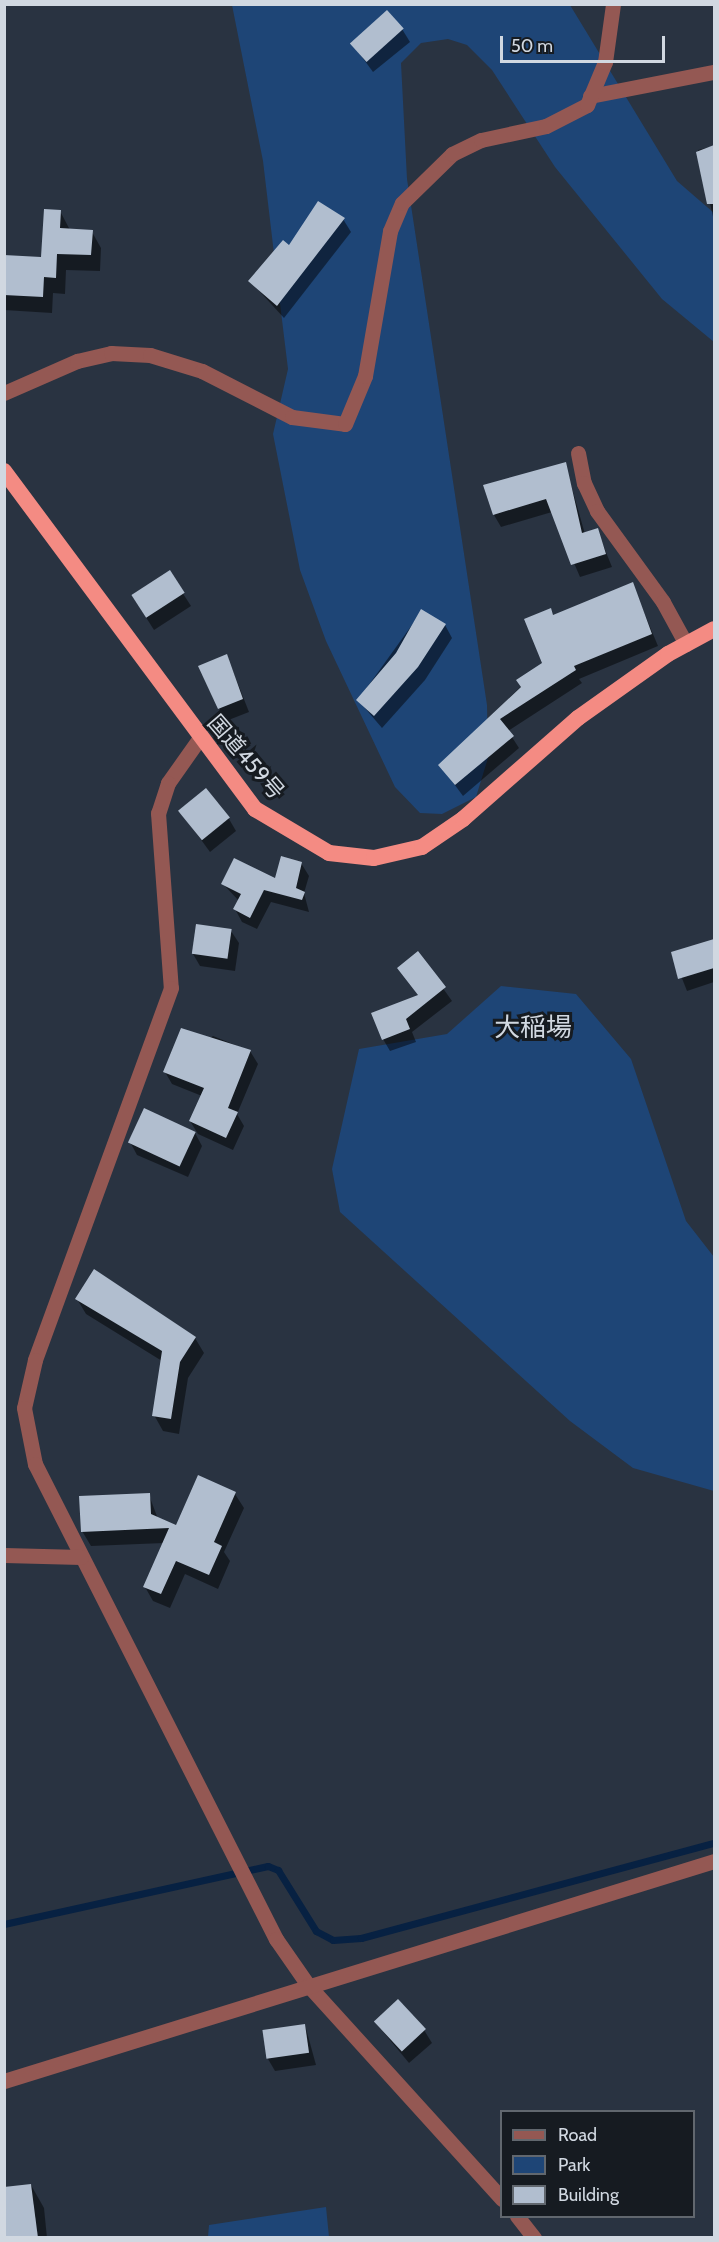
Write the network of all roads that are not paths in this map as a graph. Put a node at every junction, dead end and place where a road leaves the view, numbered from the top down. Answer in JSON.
{"nodes":[{"id":1,"x":614,"y":4,"type":"edge"},
{"id":2,"x":714,"y":72,"type":"edge"},
{"id":3,"x":590,"y":96,"type":"junction"},
{"id":4,"x":4,"y":393,"type":"edge"},
{"id":5,"x":578,"y":453,"type":"dead end"},
{"id":6,"x":4,"y":471,"type":"edge"},
{"id":7,"x":714,"y":629,"type":"edge"},
{"id":8,"x":686,"y":644,"type":"junction"},
{"id":9,"x":199,"y":740,"type":"junction"},
{"id":10,"x":4,"y":1556,"type":"edge"},
{"id":11,"x":81,"y":1557,"type":"junction"},
{"id":12,"x":714,"y":1861,"type":"edge"},
{"id":13,"x":308,"y":1985,"type":"junction"},
{"id":14,"x":4,"y":2081,"type":"edge"},
{"id":15,"x":500,"y":2198,"type":"edge"},
{"id":16,"x":518,"y":2218,"type":"edge"},
{"id":17,"x":534,"y":2238,"type":"edge"}],
"edges":[{"from":1,"to":3,"type":"street"},
{"from":2,"to":3,"type":"street"},
{"from":3,"to":4,"type":"street"},
{"from":5,"to":8,"type":"street"},
{"from":6,"to":9,"type":"highway","name":"国道459号"},
{"from":7,"to":8,"type":"highway","name":"国道459号"},
{"from":8,"to":9,"type":"highway","name":"国道459号"},
{"from":9,"to":11,"type":"street"},
{"from":10,"to":11,"type":"street"},
{"from":11,"to":13,"type":"street"},
{"from":12,"to":13,"type":"street"},
{"from":13,"to":14,"type":"street"},
{"from":13,"to":15,"type":"street"},
{"from":16,"to":17,"type":"street"}]}
